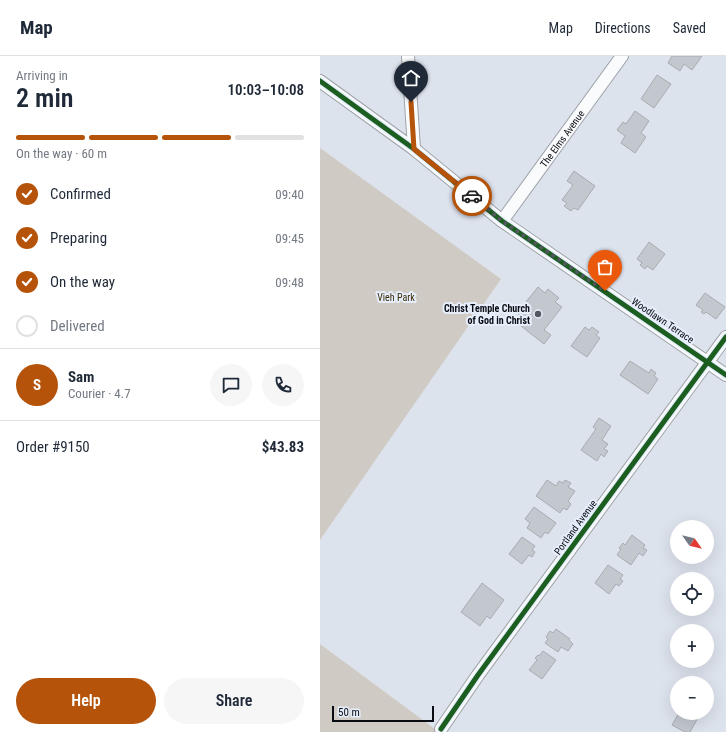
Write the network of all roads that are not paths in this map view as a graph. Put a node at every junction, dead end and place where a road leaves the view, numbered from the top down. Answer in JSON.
{"nodes":[{"id":1,"x":408,"y":56,"type":"edge"},
{"id":2,"x":622,"y":56,"type":"edge"},
{"id":3,"x":320,"y":80,"type":"edge"},
{"id":4,"x":414,"y":149,"type":"junction"},
{"id":5,"x":502,"y":221,"type":"junction"},
{"id":6,"x":726,"y":337,"type":"edge"},
{"id":7,"x":708,"y":362,"type":"junction"},
{"id":8,"x":726,"y":375,"type":"edge"},
{"id":9,"x":441,"y":728,"type":"dead end"}],
"edges":[{"from":1,"to":4,"type":"street"},
{"from":2,"to":5,"type":"street","name":"The Elms Avenue"},
{"from":3,"to":4,"type":"street","name":"Woodlawn Terrace"},
{"from":4,"to":5,"type":"street","name":"Woodlawn Terrace"},
{"from":5,"to":7,"type":"street","name":"Woodlawn Terrace"},
{"from":6,"to":7,"type":"street","name":"Portland Avenue"},
{"from":7,"to":8,"type":"street","name":"Woodlawn Terrace"},
{"from":7,"to":9,"type":"street","name":"Portland Avenue"}]}
